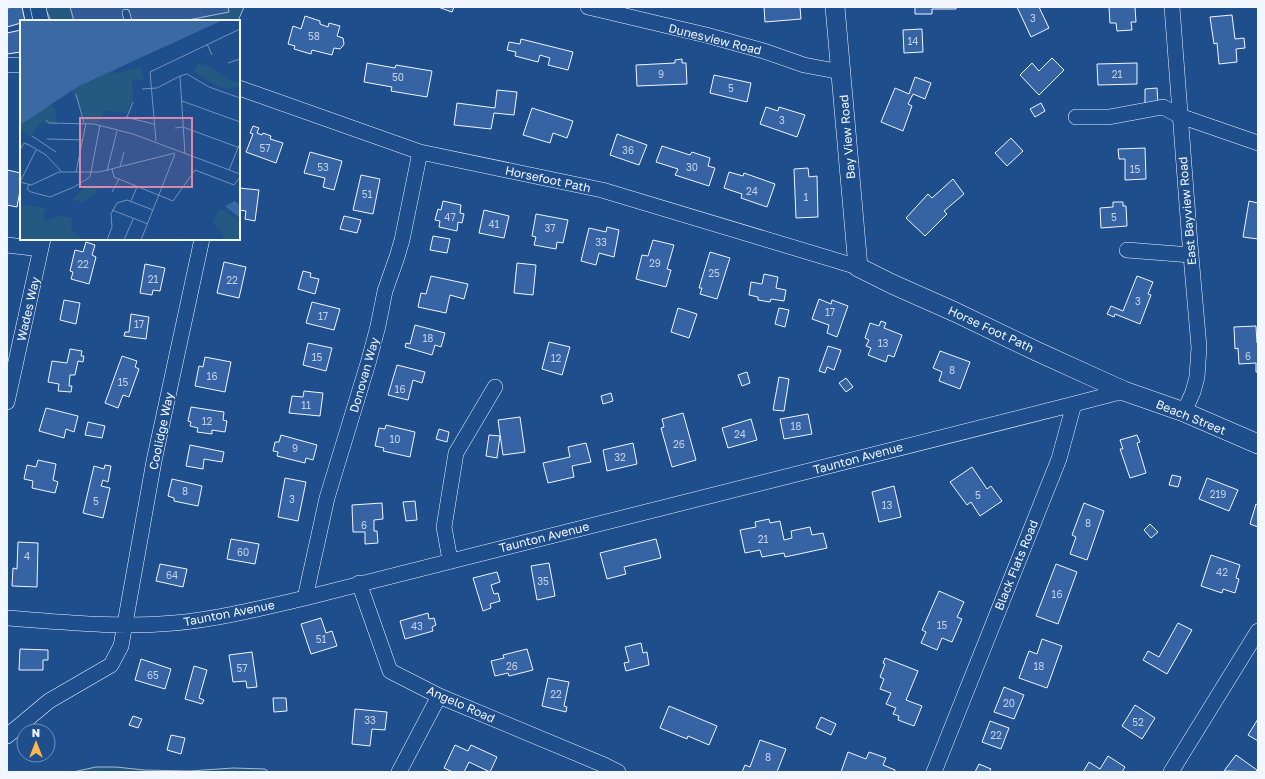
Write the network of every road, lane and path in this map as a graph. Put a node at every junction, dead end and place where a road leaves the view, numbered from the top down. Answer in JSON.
{"nodes":[{"id":1,"x":38,"y":7,"type":"edge"},
{"id":2,"x":588,"y":7,"type":"edge"},
{"id":3,"x":835,"y":7,"type":"edge"},
{"id":4,"x":1172,"y":7,"type":"edge"},
{"id":5,"x":126,"y":13,"type":"dead end"},
{"id":6,"x":41,"y":20,"type":"edge"},
{"id":7,"x":128,"y":20,"type":"edge"},
{"id":8,"x":7,"y":65,"type":"edge"},
{"id":9,"x":20,"y":65,"type":"edge"},
{"id":10,"x":841,"y":72,"type":"junction"},
{"id":11,"x":240,"y":88,"type":"edge"},
{"id":12,"x":1180,"y":116,"type":"junction"},
{"id":13,"x":1076,"y":117,"type":"dead end"},
{"id":14,"x":1258,"y":143,"type":"edge"},
{"id":15,"x":420,"y":152,"type":"junction"},
{"id":16,"x":202,"y":240,"type":"edge"},
{"id":17,"x":42,"y":244,"type":"edge"},
{"id":18,"x":7,"y":245,"type":"edge"},
{"id":19,"x":1128,"y":250,"type":"dead end"},
{"id":20,"x":1191,"y":255,"type":"junction"},
{"id":21,"x":858,"y":267,"type":"junction"},
{"id":22,"x":495,"y":387,"type":"dead end"},
{"id":23,"x":1124,"y":390,"type":"junction"},
{"id":24,"x":7,"y":402,"type":"edge"},
{"id":25,"x":1074,"y":404,"type":"junction"},
{"id":26,"x":1184,"y":412,"type":"junction"},
{"id":27,"x":1258,"y":444,"type":"edge"},
{"id":28,"x":450,"y":560,"type":"junction"},
{"id":29,"x":359,"y":583,"type":"junction"},
{"id":30,"x":305,"y":598,"type":"junction"},
{"id":31,"x":7,"y":618,"type":"edge"},
{"id":32,"x":125,"y":625,"type":"junction"},
{"id":33,"x":1258,"y":631,"type":"edge"},
{"id":34,"x":439,"y":696,"type":"junction"},
{"id":35,"x":7,"y":736,"type":"edge"},
{"id":36,"x":399,"y":772,"type":"edge"},
{"id":37,"x":618,"y":772,"type":"edge"},
{"id":38,"x":934,"y":772,"type":"edge"},
{"id":39,"x":1171,"y":772,"type":"edge"}],
"edges":[{"from":1,"to":6,"type":"street"},
{"from":2,"to":10,"type":"street","name":"Dunesview Road"},
{"from":3,"to":10,"type":"street","name":"Bay View Road"},
{"from":4,"to":12,"type":"street","name":"East Bayview Road"},
{"from":5,"to":7,"type":"lane"},
{"from":8,"to":9,"type":"street"},
{"from":10,"to":21,"type":"street","name":"Bay View Road"},
{"from":11,"to":15,"type":"street","name":"Horsefoot Path"},
{"from":12,"to":13,"type":"street"},
{"from":12,"to":14,"type":"street"},
{"from":12,"to":20,"type":"street","name":"East Bayview Road"},
{"from":15,"to":21,"type":"street","name":"Horsefoot Path"},
{"from":15,"to":30,"type":"street","name":"Donovan Way"},
{"from":16,"to":32,"type":"street","name":"Coolidge Way"},
{"from":17,"to":18,"type":"street"},
{"from":17,"to":24,"type":"street","name":"Wades Way"},
{"from":19,"to":20,"type":"street"},
{"from":20,"to":26,"type":"street","name":"East Bayview Road"},
{"from":21,"to":23,"type":"street","name":"Horse Foot Path"},
{"from":22,"to":28,"type":"street"},
{"from":23,"to":25,"type":"street"},
{"from":23,"to":26,"type":"street","name":"Beach Street"},
{"from":25,"to":28,"type":"street","name":"Taunton Avenue"},
{"from":25,"to":38,"type":"street","name":"Black Flats Road"},
{"from":26,"to":27,"type":"street","name":"Beach Street"},
{"from":28,"to":29,"type":"street","name":"Taunton Avenue"},
{"from":29,"to":30,"type":"street","name":"Taunton Avenue"},
{"from":29,"to":34,"type":"street","name":"Angelo Road"},
{"from":30,"to":32,"type":"street","name":"Taunton Avenue"},
{"from":31,"to":32,"type":"street","name":"Taunton Avenue"},
{"from":32,"to":35,"type":"street","name":"Coolidge Way"},
{"from":33,"to":39,"type":"street"},
{"from":34,"to":36,"type":"street"},
{"from":34,"to":37,"type":"street","name":"Angelo Road"}]}
